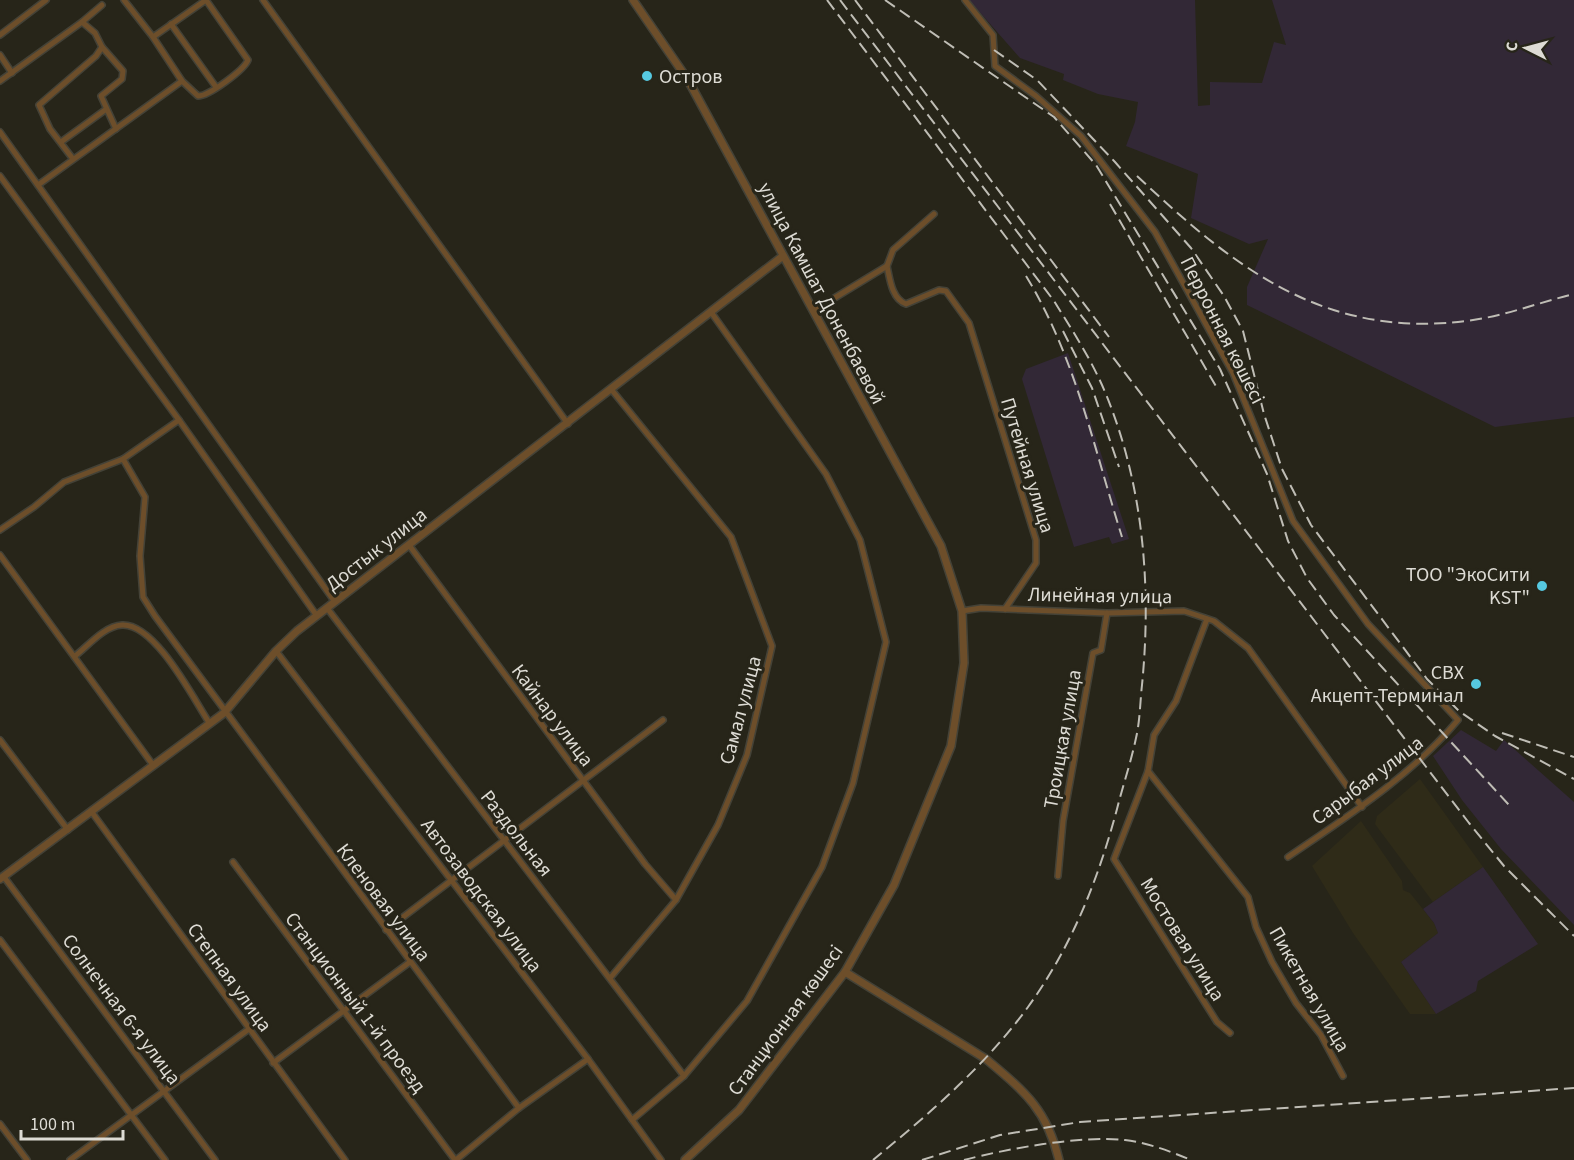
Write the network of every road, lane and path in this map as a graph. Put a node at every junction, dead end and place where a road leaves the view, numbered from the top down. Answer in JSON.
{"nodes":[{"id":1,"x":46,"y":0,"type":"edge"},
{"id":2,"x":124,"y":0,"type":"edge"},
{"id":3,"x":206,"y":0,"type":"edge"},
{"id":4,"x":263,"y":0,"type":"edge"},
{"id":5,"x":633,"y":0,"type":"edge"},
{"id":6,"x":965,"y":0,"type":"edge"},
{"id":7,"x":102,"y":5,"type":"dead end"},
{"id":8,"x":82,"y":22,"type":"junction"},
{"id":9,"x":171,"y":24,"type":"junction"},
{"id":10,"x":0,"y":35,"type":"edge"},
{"id":11,"x":153,"y":37,"type":"junction"},
{"id":12,"x":102,"y":47,"type":"junction"},
{"id":13,"x":0,"y":55,"type":"edge"},
{"id":14,"x":12,"y":73,"type":"junction"},
{"id":15,"x":0,"y":81,"type":"edge"},
{"id":16,"x":183,"y":81,"type":"junction"},
{"id":17,"x":216,"y":87,"type":"junction"},
{"id":18,"x":105,"y":110,"type":"junction"},
{"id":19,"x":116,"y":129,"type":"junction"},
{"id":20,"x":0,"y":132,"type":"edge"},
{"id":21,"x":61,"y":142,"type":"junction"},
{"id":22,"x":74,"y":159,"type":"junction"},
{"id":23,"x":0,"y":176,"type":"edge"},
{"id":24,"x":38,"y":185,"type":"junction"},
{"id":25,"x":934,"y":214,"type":"dead end"},
{"id":26,"x":783,"y":256,"type":"junction"},
{"id":27,"x":887,"y":266,"type":"junction"},
{"id":28,"x":813,"y":311,"type":"junction"},
{"id":29,"x":711,"y":312,"type":"junction"},
{"id":30,"x":611,"y":389,"type":"junction"},
{"id":31,"x":179,"y":420,"type":"junction"},
{"id":32,"x":568,"y":424,"type":"junction"},
{"id":33,"x":123,"y":459,"type":"junction"},
{"id":34,"x":0,"y":530,"type":"edge"},
{"id":35,"x":409,"y":545,"type":"junction"},
{"id":36,"x":0,"y":555,"type":"edge"},
{"id":37,"x":335,"y":602,"type":"junction"},
{"id":38,"x":327,"y":608,"type":"junction"},
{"id":39,"x":1005,"y":609,"type":"junction"},
{"id":40,"x":962,"y":611,"type":"junction"},
{"id":41,"x":1107,"y":613,"type":"junction"},
{"id":42,"x":317,"y":616,"type":"junction"},
{"id":43,"x":1208,"y":619,"type":"junction"},
{"id":44,"x":276,"y":651,"type":"junction"},
{"id":45,"x":75,"y":656,"type":"junction"},
{"id":46,"x":224,"y":713,"type":"junction"},
{"id":47,"x":663,"y":720,"type":"dead end"},
{"id":48,"x":1458,"y":720,"type":"joint"},
{"id":49,"x":210,"y":724,"type":"junction"},
{"id":50,"x":0,"y":740,"type":"edge"},
{"id":51,"x":153,"y":765,"type":"junction"},
{"id":52,"x":1148,"y":771,"type":"junction"},
{"id":53,"x":583,"y":780,"type":"junction"},
{"id":54,"x":1362,"y":807,"type":"junction"},
{"id":55,"x":91,"y":811,"type":"junction"},
{"id":56,"x":68,"y":830,"type":"junction"},
{"id":57,"x":504,"y":840,"type":"junction"},
{"id":58,"x":1288,"y":857,"type":"dead end"},
{"id":59,"x":233,"y":862,"type":"dead end"},
{"id":60,"x":1058,"y":876,"type":"dead end"},
{"id":61,"x":2,"y":878,"type":"edge"},
{"id":62,"x":451,"y":880,"type":"junction"},
{"id":63,"x":676,"y":900,"type":"junction"},
{"id":64,"x":386,"y":930,"type":"junction"},
{"id":65,"x":0,"y":940,"type":"edge"},
{"id":66,"x":410,"y":962,"type":"junction"},
{"id":67,"x":844,"y":972,"type":"junction"},
{"id":68,"x":611,"y":977,"type":"junction"},
{"id":69,"x":344,"y":1011,"type":"junction"},
{"id":70,"x":249,"y":1029,"type":"junction"},
{"id":71,"x":1230,"y":1033,"type":"dead end"},
{"id":72,"x":588,"y":1059,"type":"junction"},
{"id":73,"x":273,"y":1063,"type":"junction"},
{"id":74,"x":684,"y":1076,"type":"junction"},
{"id":75,"x":1343,"y":1076,"type":"dead end"},
{"id":76,"x":164,"y":1091,"type":"junction"},
{"id":77,"x":519,"y":1108,"type":"junction"},
{"id":78,"x":131,"y":1115,"type":"junction"},
{"id":79,"x":632,"y":1120,"type":"junction"},
{"id":80,"x":0,"y":1124,"type":"edge"},
{"id":81,"x":27,"y":1160,"type":"edge"},
{"id":82,"x":70,"y":1160,"type":"edge"},
{"id":83,"x":165,"y":1160,"type":"edge"},
{"id":84,"x":215,"y":1160,"type":"edge"},
{"id":85,"x":345,"y":1160,"type":"edge"},
{"id":86,"x":456,"y":1160,"type":"edge"},
{"id":87,"x":661,"y":1160,"type":"edge"},
{"id":88,"x":685,"y":1160,"type":"edge"},
{"id":89,"x":1059,"y":1160,"type":"edge"}],
"edges":[{"from":1,"to":10,"type":"street"},
{"from":2,"to":11,"type":"street"},
{"from":3,"to":9,"type":"street"},
{"from":3,"to":17,"type":"street"},
{"from":4,"to":32,"type":"street"},
{"from":5,"to":26,"type":"street","name":"улица Камшат Доненбаевой"},
{"from":6,"to":48,"type":"street","name":"Перронная көшесі"},
{"from":7,"to":8,"type":"street"},
{"from":8,"to":12,"type":"street"},
{"from":8,"to":14,"type":"street"},
{"from":9,"to":11,"type":"street"},
{"from":9,"to":17,"type":"street"},
{"from":11,"to":16,"type":"street"},
{"from":12,"to":18,"type":"street"},
{"from":12,"to":21,"type":"street"},
{"from":13,"to":14,"type":"street"},
{"from":14,"to":15,"type":"street"},
{"from":16,"to":17,"type":"street"},
{"from":16,"to":19,"type":"street"},
{"from":18,"to":19,"type":"street"},
{"from":18,"to":21,"type":"street"},
{"from":19,"to":22,"type":"street"},
{"from":20,"to":24,"type":"street"},
{"from":21,"to":22,"type":"street"},
{"from":22,"to":24,"type":"street"},
{"from":23,"to":31,"type":"street"},
{"from":24,"to":37,"type":"street"},
{"from":25,"to":27,"type":"street"},
{"from":26,"to":28,"type":"street","name":"улица Камшат Доненбаевой"},
{"from":26,"to":29,"type":"street","name":"Достык улица"},
{"from":27,"to":28,"type":"street"},
{"from":27,"to":39,"type":"street","name":"Путейная улица"},
{"from":28,"to":40,"type":"street","name":"улица Камшат Доненбаевой"},
{"from":29,"to":30,"type":"street","name":"Достык улица"},
{"from":29,"to":74,"type":"street"},
{"from":30,"to":32,"type":"street","name":"Достык улица"},
{"from":30,"to":63,"type":"street","name":"Самал улица"},
{"from":31,"to":33,"type":"street"},
{"from":31,"to":42,"type":"street"},
{"from":32,"to":35,"type":"street","name":"Достык улица"},
{"from":33,"to":34,"type":"street"},
{"from":33,"to":46,"type":"street","name":"Кленовая улица"},
{"from":35,"to":37,"type":"street","name":"Достык улица"},
{"from":35,"to":53,"type":"street","name":"Кайнар улица"},
{"from":36,"to":45,"type":"street"},
{"from":37,"to":38,"type":"street","name":"Достык улица"},
{"from":38,"to":42,"type":"street","name":"Достык улица"},
{"from":38,"to":57,"type":"street","name":"Раздольная"},
{"from":39,"to":40,"type":"street","name":"Линейная улица"},
{"from":39,"to":41,"type":"street","name":"Линейная улица"},
{"from":40,"to":67,"type":"street","name":"Станционная көшесі"},
{"from":41,"to":43,"type":"street","name":"Линейная улица"},
{"from":41,"to":60,"type":"street","name":"Троицкая улица"},
{"from":42,"to":44,"type":"street","name":"Достык улица"},
{"from":43,"to":52,"type":"street"},
{"from":43,"to":54,"type":"street","name":"Линейная улица"},
{"from":44,"to":46,"type":"street","name":"Достык улица"},
{"from":44,"to":62,"type":"street","name":"Автозаводская улица"},
{"from":45,"to":49,"type":"street"},
{"from":45,"to":51,"type":"street"},
{"from":46,"to":49,"type":"street","name":"Достык улица"},
{"from":46,"to":64,"type":"street","name":"Кленовая улица"},
{"from":47,"to":53,"type":"street"},
{"from":48,"to":54,"type":"street","name":"Сарыбая улица"},
{"from":49,"to":51,"type":"street","name":"Достык улица"},
{"from":50,"to":56,"type":"street"},
{"from":51,"to":55,"type":"street","name":"Достык улица"},
{"from":52,"to":71,"type":"street","name":"Мостовая улица"},
{"from":52,"to":75,"type":"street","name":"Пикетная улица"},
{"from":53,"to":57,"type":"street"},
{"from":53,"to":63,"type":"street","name":"Кайнар улица"},
{"from":54,"to":58,"type":"street","name":"Сарыбая улица"},
{"from":55,"to":56,"type":"street","name":"Достык улица"},
{"from":55,"to":70,"type":"street","name":"Степная улица"},
{"from":56,"to":61,"type":"street","name":"Достык улица"},
{"from":57,"to":62,"type":"street"},
{"from":57,"to":68,"type":"street","name":"Раздольная"},
{"from":59,"to":69,"type":"street","name":"Станционный 1-й проезд"},
{"from":61,"to":76,"type":"street","name":"Солнечная 6-я улица"},
{"from":62,"to":64,"type":"street"},
{"from":62,"to":72,"type":"street","name":"Автозаводская улица"},
{"from":63,"to":68,"type":"street","name":"Самал улица"},
{"from":64,"to":66,"type":"street","name":"Кленовая улица"},
{"from":65,"to":78,"type":"street"},
{"from":66,"to":69,"type":"street"},
{"from":66,"to":77,"type":"street","name":"Кленовая улица"},
{"from":67,"to":88,"type":"street","name":"Станционная көшесі"},
{"from":67,"to":89,"type":"street"},
{"from":68,"to":74,"type":"street","name":"Раздольная"},
{"from":69,"to":73,"type":"street"},
{"from":69,"to":86,"type":"street","name":"Станционный 1-й проезд"},
{"from":70,"to":73,"type":"street","name":"Степная улица"},
{"from":70,"to":76,"type":"street"},
{"from":72,"to":77,"type":"street"},
{"from":72,"to":79,"type":"street","name":"Автозаводская улица"},
{"from":73,"to":85,"type":"street","name":"Степная улица"},
{"from":74,"to":79,"type":"street"},
{"from":76,"to":78,"type":"street"},
{"from":76,"to":84,"type":"street","name":"Солнечная 6-я улица"},
{"from":77,"to":86,"type":"street"},
{"from":78,"to":82,"type":"street"},
{"from":78,"to":83,"type":"street"},
{"from":79,"to":87,"type":"street","name":"Автозаводская улица"},
{"from":80,"to":81,"type":"street"}]}
